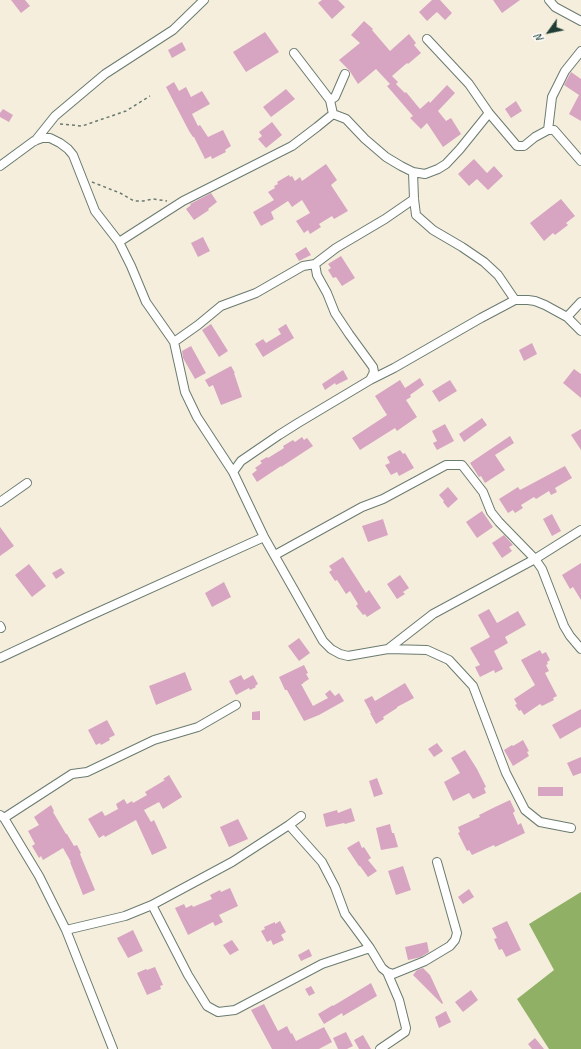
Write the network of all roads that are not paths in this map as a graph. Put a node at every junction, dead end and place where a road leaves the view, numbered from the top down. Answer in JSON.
{"nodes":[{"id":1,"x":204,"y":0,"type":"edge"},
{"id":2,"x":549,"y":0,"type":"edge"},
{"id":3,"x":581,"y":21,"type":"edge"},
{"id":4,"x":427,"y":39,"type":"dead end"},
{"id":5,"x":581,"y":51,"type":"edge"},
{"id":6,"x":294,"y":53,"type":"dead end"},
{"id":7,"x":345,"y":74,"type":"dead end"},
{"id":8,"x":330,"y":100,"type":"junction"},
{"id":9,"x":333,"y":114,"type":"junction"},
{"id":10,"x":489,"y":114,"type":"junction"},
{"id":11,"x":548,"y":130,"type":"junction"},
{"id":12,"x":34,"y":141,"type":"junction"},
{"id":13,"x":581,"y":161,"type":"edge"},
{"id":14,"x":0,"y":166,"type":"edge"},
{"id":15,"x":413,"y":172,"type":"junction"},
{"id":16,"x":414,"y":198,"type":"junction"},
{"id":17,"x":119,"y":242,"type":"junction"},
{"id":18,"x":315,"y":264,"type":"junction"},
{"id":19,"x":515,"y":300,"type":"junction"},
{"id":20,"x":581,"y":302,"type":"edge"},
{"id":21,"x":567,"y":317,"type":"junction"},
{"id":22,"x":581,"y":331,"type":"edge"},
{"id":23,"x":174,"y":342,"type":"junction"},
{"id":24,"x":370,"y":380,"type":"junction"},
{"id":25,"x":233,"y":472,"type":"junction"},
{"id":26,"x":27,"y":483,"type":"dead end"},
{"id":27,"x":0,"y":502,"type":"edge"},
{"id":28,"x":581,"y":530,"type":"edge"},
{"id":29,"x":264,"y":537,"type":"junction"},
{"id":30,"x":275,"y":555,"type":"junction"},
{"id":31,"x":535,"y":559,"type":"junction"},
{"id":32,"x":388,"y":649,"type":"junction"},
{"id":33,"x":581,"y":649,"type":"edge"},
{"id":34,"x":0,"y":658,"type":"edge"},
{"id":35,"x":236,"y":705,"type":"dead end"},
{"id":36,"x":300,"y":816,"type":"dead end"},
{"id":37,"x":2,"y":817,"type":"edge"},
{"id":38,"x":289,"y":825,"type":"junction"},
{"id":39,"x":571,"y":828,"type":"dead end"},
{"id":40,"x":437,"y":862,"type":"dead end"},
{"id":41,"x":152,"y":905,"type":"junction"},
{"id":42,"x":66,"y":930,"type":"junction"},
{"id":43,"x":370,"y":948,"type":"junction"},
{"id":44,"x":387,"y":972,"type":"junction"},
{"id":45,"x":113,"y":1049,"type":"edge"},
{"id":46,"x":380,"y":1049,"type":"edge"}],
"edges":[{"from":1,"to":12,"type":"street"},
{"from":2,"to":3,"type":"street"},
{"from":4,"to":10,"type":"street"},
{"from":5,"to":11,"type":"street"},
{"from":6,"to":8,"type":"street"},
{"from":7,"to":8,"type":"street"},
{"from":8,"to":9,"type":"street"},
{"from":9,"to":15,"type":"street"},
{"from":9,"to":17,"type":"street"},
{"from":10,"to":11,"type":"street"},
{"from":10,"to":15,"type":"street"},
{"from":11,"to":13,"type":"street"},
{"from":12,"to":14,"type":"street"},
{"from":12,"to":17,"type":"street"},
{"from":15,"to":16,"type":"street"},
{"from":16,"to":18,"type":"street"},
{"from":16,"to":19,"type":"street"},
{"from":17,"to":23,"type":"street"},
{"from":18,"to":23,"type":"street"},
{"from":18,"to":24,"type":"street"},
{"from":19,"to":21,"type":"street"},
{"from":19,"to":24,"type":"street"},
{"from":20,"to":21,"type":"street"},
{"from":21,"to":22,"type":"street"},
{"from":23,"to":25,"type":"street"},
{"from":24,"to":25,"type":"street"},
{"from":25,"to":29,"type":"street"},
{"from":26,"to":27,"type":"street"},
{"from":28,"to":31,"type":"street"},
{"from":29,"to":30,"type":"street"},
{"from":29,"to":34,"type":"street"},
{"from":30,"to":31,"type":"street"},
{"from":30,"to":32,"type":"street"},
{"from":31,"to":32,"type":"street"},
{"from":31,"to":33,"type":"street"},
{"from":32,"to":39,"type":"street"},
{"from":35,"to":37,"type":"street"},
{"from":36,"to":38,"type":"street"},
{"from":37,"to":42,"type":"street"},
{"from":38,"to":41,"type":"street"},
{"from":38,"to":43,"type":"street"},
{"from":40,"to":44,"type":"street"},
{"from":41,"to":42,"type":"street"},
{"from":41,"to":43,"type":"street"},
{"from":42,"to":45,"type":"street"},
{"from":43,"to":44,"type":"street"},
{"from":44,"to":46,"type":"street"}]}
